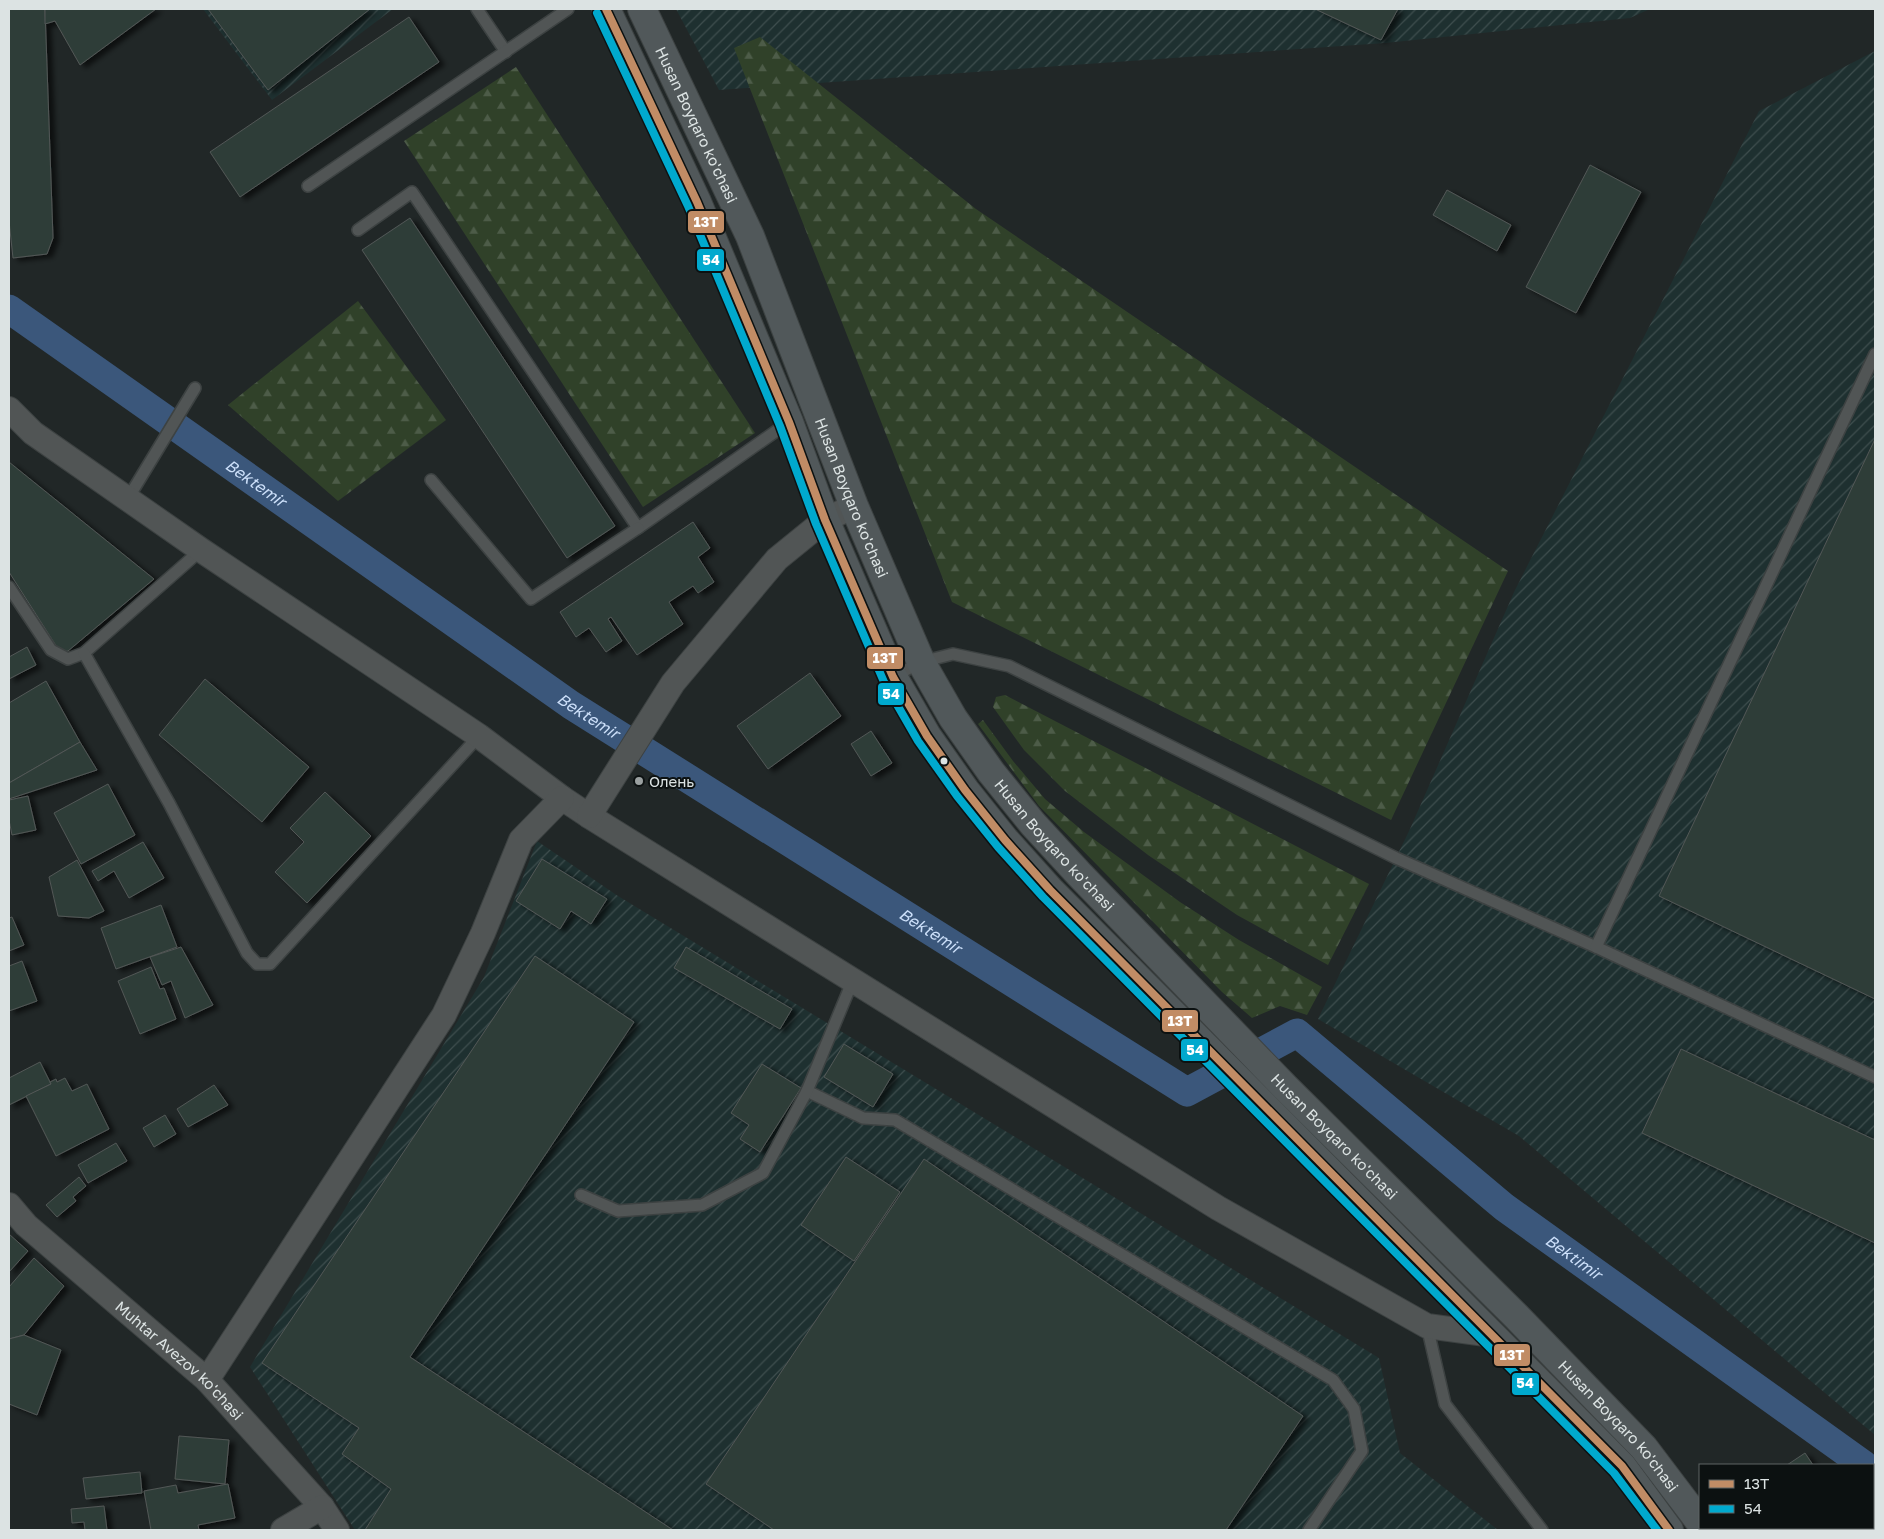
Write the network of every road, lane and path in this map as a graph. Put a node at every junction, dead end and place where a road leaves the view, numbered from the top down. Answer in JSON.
{"nodes":[{"id":1,"x":477,"y":9,"type":"edge"},
{"id":2,"x":568,"y":9,"type":"edge"},
{"id":3,"x":606,"y":9,"type":"edge"},
{"id":4,"x":642,"y":9,"type":"edge"},
{"id":5,"x":506,"y":52,"type":"junction"},
{"id":6,"x":308,"y":186,"type":"dead end"},
{"id":7,"x":358,"y":230,"type":"dead end"},
{"id":8,"x":1875,"y":354,"type":"edge"},
{"id":9,"x":195,"y":388,"type":"dead end"},
{"id":10,"x":9,"y":409,"type":"edge"},
{"id":11,"x":789,"y":422,"type":"junction"},
{"id":12,"x":431,"y":480,"type":"dead end"},
{"id":13,"x":127,"y":500,"type":"junction"},
{"id":14,"x":854,"y":506,"type":"junction"},
{"id":15,"x":825,"y":520,"type":"junction"},
{"id":16,"x":638,"y":528,"type":"junction"},
{"id":17,"x":201,"y":550,"type":"junction"},
{"id":18,"x":9,"y":587,"type":"edge"},
{"id":19,"x":84,"y":653,"type":"junction"},
{"id":20,"x":921,"y":662,"type":"junction"},
{"id":21,"x":893,"y":678,"type":"junction"},
{"id":22,"x":479,"y":736,"type":"junction"},
{"id":23,"x":562,"y":798,"type":"junction"},
{"id":24,"x":588,"y":816,"type":"junction"},
{"id":25,"x":1596,"y":947,"type":"junction"},
{"id":26,"x":853,"y":980,"type":"junction"},
{"id":27,"x":1875,"y":1077,"type":"edge"},
{"id":28,"x":807,"y":1091,"type":"junction"},
{"id":29,"x":581,"y":1195,"type":"dead end"},
{"id":30,"x":9,"y":1205,"type":"edge"},
{"id":31,"x":1427,"y":1326,"type":"junction"},
{"id":32,"x":1493,"y":1335,"type":"junction"},
{"id":33,"x":207,"y":1380,"type":"junction"},
{"id":34,"x":322,"y":1507,"type":"junction"},
{"id":35,"x":1699,"y":1521,"type":"edge"},
{"id":36,"x":283,"y":1530,"type":"edge"},
{"id":37,"x":337,"y":1530,"type":"edge"},
{"id":38,"x":1309,"y":1530,"type":"edge"},
{"id":39,"x":1542,"y":1530,"type":"edge"},
{"id":40,"x":1669,"y":1530,"type":"edge"}],
"edges":[{"from":1,"to":5,"type":"lane"},
{"from":2,"to":5,"type":"lane"},
{"from":3,"to":11,"type":"main road","name":"Husan Boyqaro ko'chasi"},
{"from":4,"to":14,"type":"main road","name":"Husan Boyqaro ko'chasi"},
{"from":5,"to":6,"type":"lane"},
{"from":7,"to":16,"type":"lane"},
{"from":8,"to":25,"type":"lane"},
{"from":9,"to":13,"type":"lane"},
{"from":10,"to":13,"type":"street"},
{"from":11,"to":15,"type":"main road","name":"Husan Boyqaro ko'chasi"},
{"from":11,"to":16,"type":"lane"},
{"from":12,"to":16,"type":"lane"},
{"from":13,"to":17,"type":"street"},
{"from":14,"to":15,"type":"street"},
{"from":14,"to":20,"type":"main road","name":"Husan Boyqaro ko'chasi"},
{"from":15,"to":21,"type":"main road","name":"Husan Boyqaro ko'chasi"},
{"from":15,"to":24,"type":"street"},
{"from":17,"to":19,"type":"lane"},
{"from":17,"to":22,"type":"street"},
{"from":18,"to":19,"type":"lane"},
{"from":19,"to":22,"type":"lane"},
{"from":20,"to":21,"type":"lane"},
{"from":20,"to":25,"type":"lane"},
{"from":20,"to":35,"type":"main road","name":"Husan Boyqaro ko'chasi"},
{"from":21,"to":32,"type":"main road","name":"Husan Boyqaro ko'chasi"},
{"from":22,"to":23,"type":"street"},
{"from":23,"to":24,"type":"street"},
{"from":23,"to":33,"type":"street"},
{"from":24,"to":26,"type":"street"},
{"from":25,"to":27,"type":"lane"},
{"from":26,"to":28,"type":"lane"},
{"from":26,"to":31,"type":"street"},
{"from":28,"to":29,"type":"lane"},
{"from":28,"to":38,"type":"lane"},
{"from":30,"to":33,"type":"street","name":"Muhtar Avezov ko'chasi"},
{"from":31,"to":32,"type":"street"},
{"from":31,"to":39,"type":"lane"},
{"from":32,"to":40,"type":"main road","name":"Husan Boyqaro ko'chasi"},
{"from":33,"to":34,"type":"street","name":"Muhtar Avezov ko'chasi"},
{"from":34,"to":36,"type":"street"},
{"from":34,"to":37,"type":"street","name":"Muhtar Avezov ko'chasi"}]}
